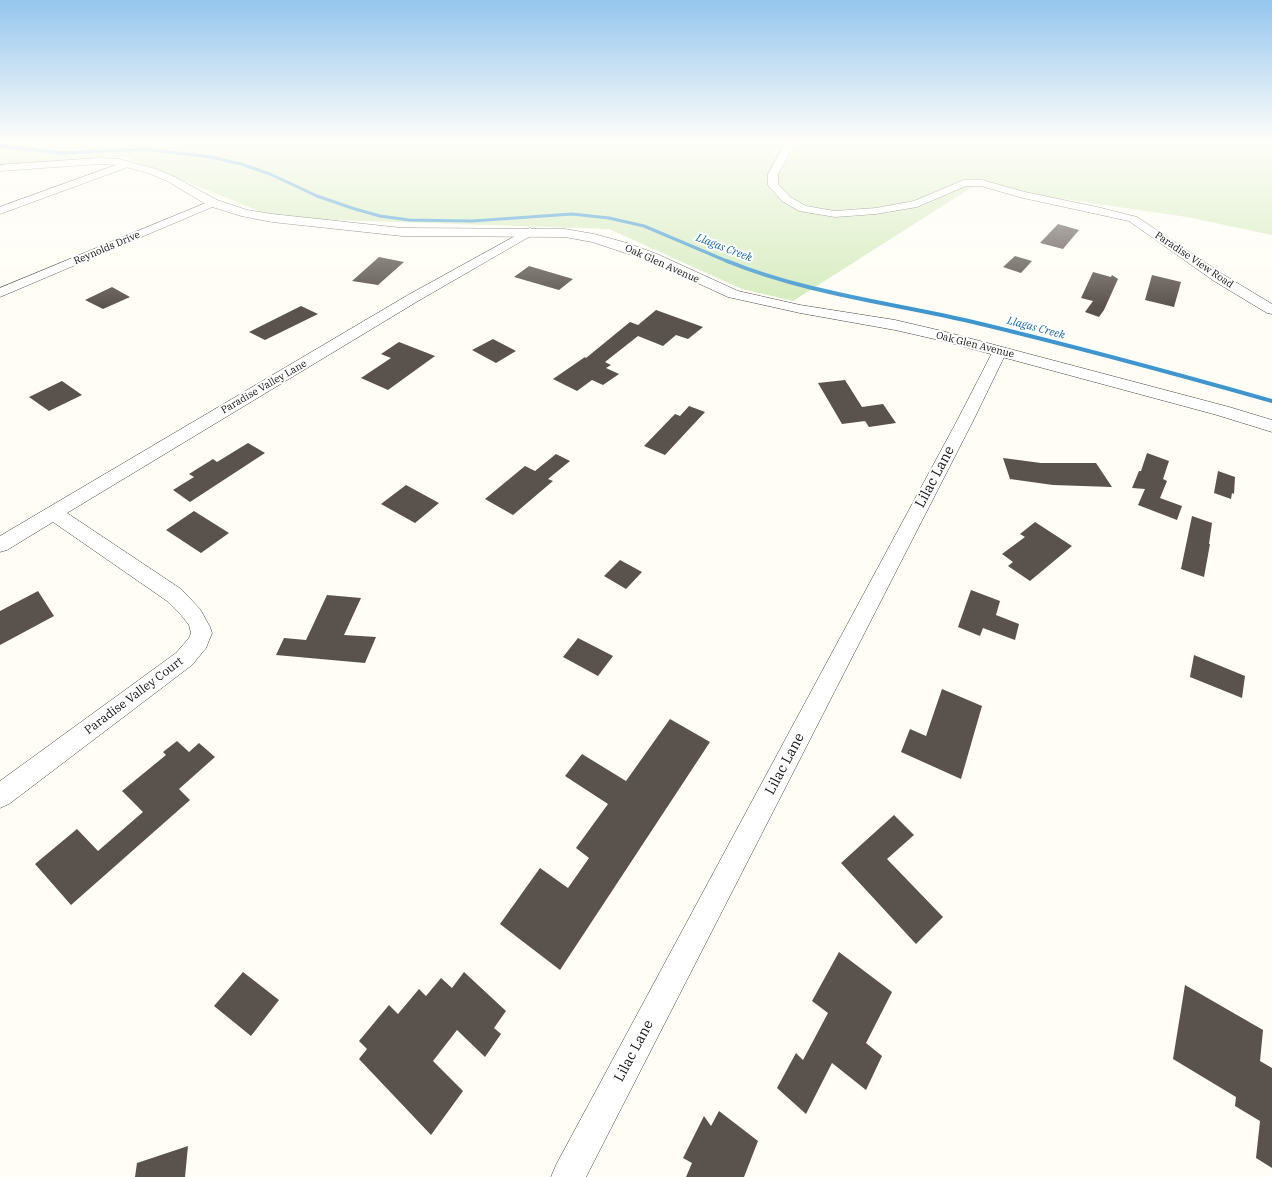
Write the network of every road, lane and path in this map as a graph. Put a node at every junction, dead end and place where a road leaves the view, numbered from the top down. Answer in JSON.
{"nodes":[{"id":1,"x":39,"y":197,"type":"edge"},
{"id":2,"x":202,"y":197,"type":"edge"},
{"id":3,"x":784,"y":197,"type":"edge"},
{"id":4,"x":933,"y":197,"type":"edge"},
{"id":5,"x":1033,"y":197,"type":"edge"},
{"id":6,"x":213,"y":203,"type":"junction"},
{"id":7,"x":0,"y":211,"type":"edge"},
{"id":8,"x":530,"y":232,"type":"junction"},
{"id":9,"x":0,"y":293,"type":"edge"},
{"id":10,"x":1272,"y":310,"type":"edge"},
{"id":11,"x":1000,"y":351,"type":"junction"},
{"id":12,"x":1272,"y":426,"type":"edge"},
{"id":13,"x":54,"y":513,"type":"junction"},
{"id":14,"x":0,"y":545,"type":"edge"},
{"id":15,"x":0,"y":796,"type":"edge"},
{"id":16,"x":568,"y":1177,"type":"edge"}],
"edges":[{"from":1,"to":7,"type":"street"},
{"from":2,"to":6,"type":"street","name":"Oak Glen Avenue"},
{"from":3,"to":4,"type":"street","name":"Paradise View Road"},
{"from":5,"to":10,"type":"street","name":"Paradise View Road"},
{"from":6,"to":8,"type":"street","name":"Oak Glen Avenue"},
{"from":6,"to":9,"type":"street","name":"Reynolds Drive"},
{"from":8,"to":11,"type":"street","name":"Oak Glen Avenue"},
{"from":8,"to":13,"type":"street","name":"Paradise Valley Lane"},
{"from":11,"to":12,"type":"street","name":"Oak Glen Avenue"},
{"from":11,"to":16,"type":"street","name":"Lilac Lane"},
{"from":13,"to":14,"type":"street","name":"Paradise Valley Lane"},
{"from":13,"to":15,"type":"street","name":"Paradise Valley Court"}]}
